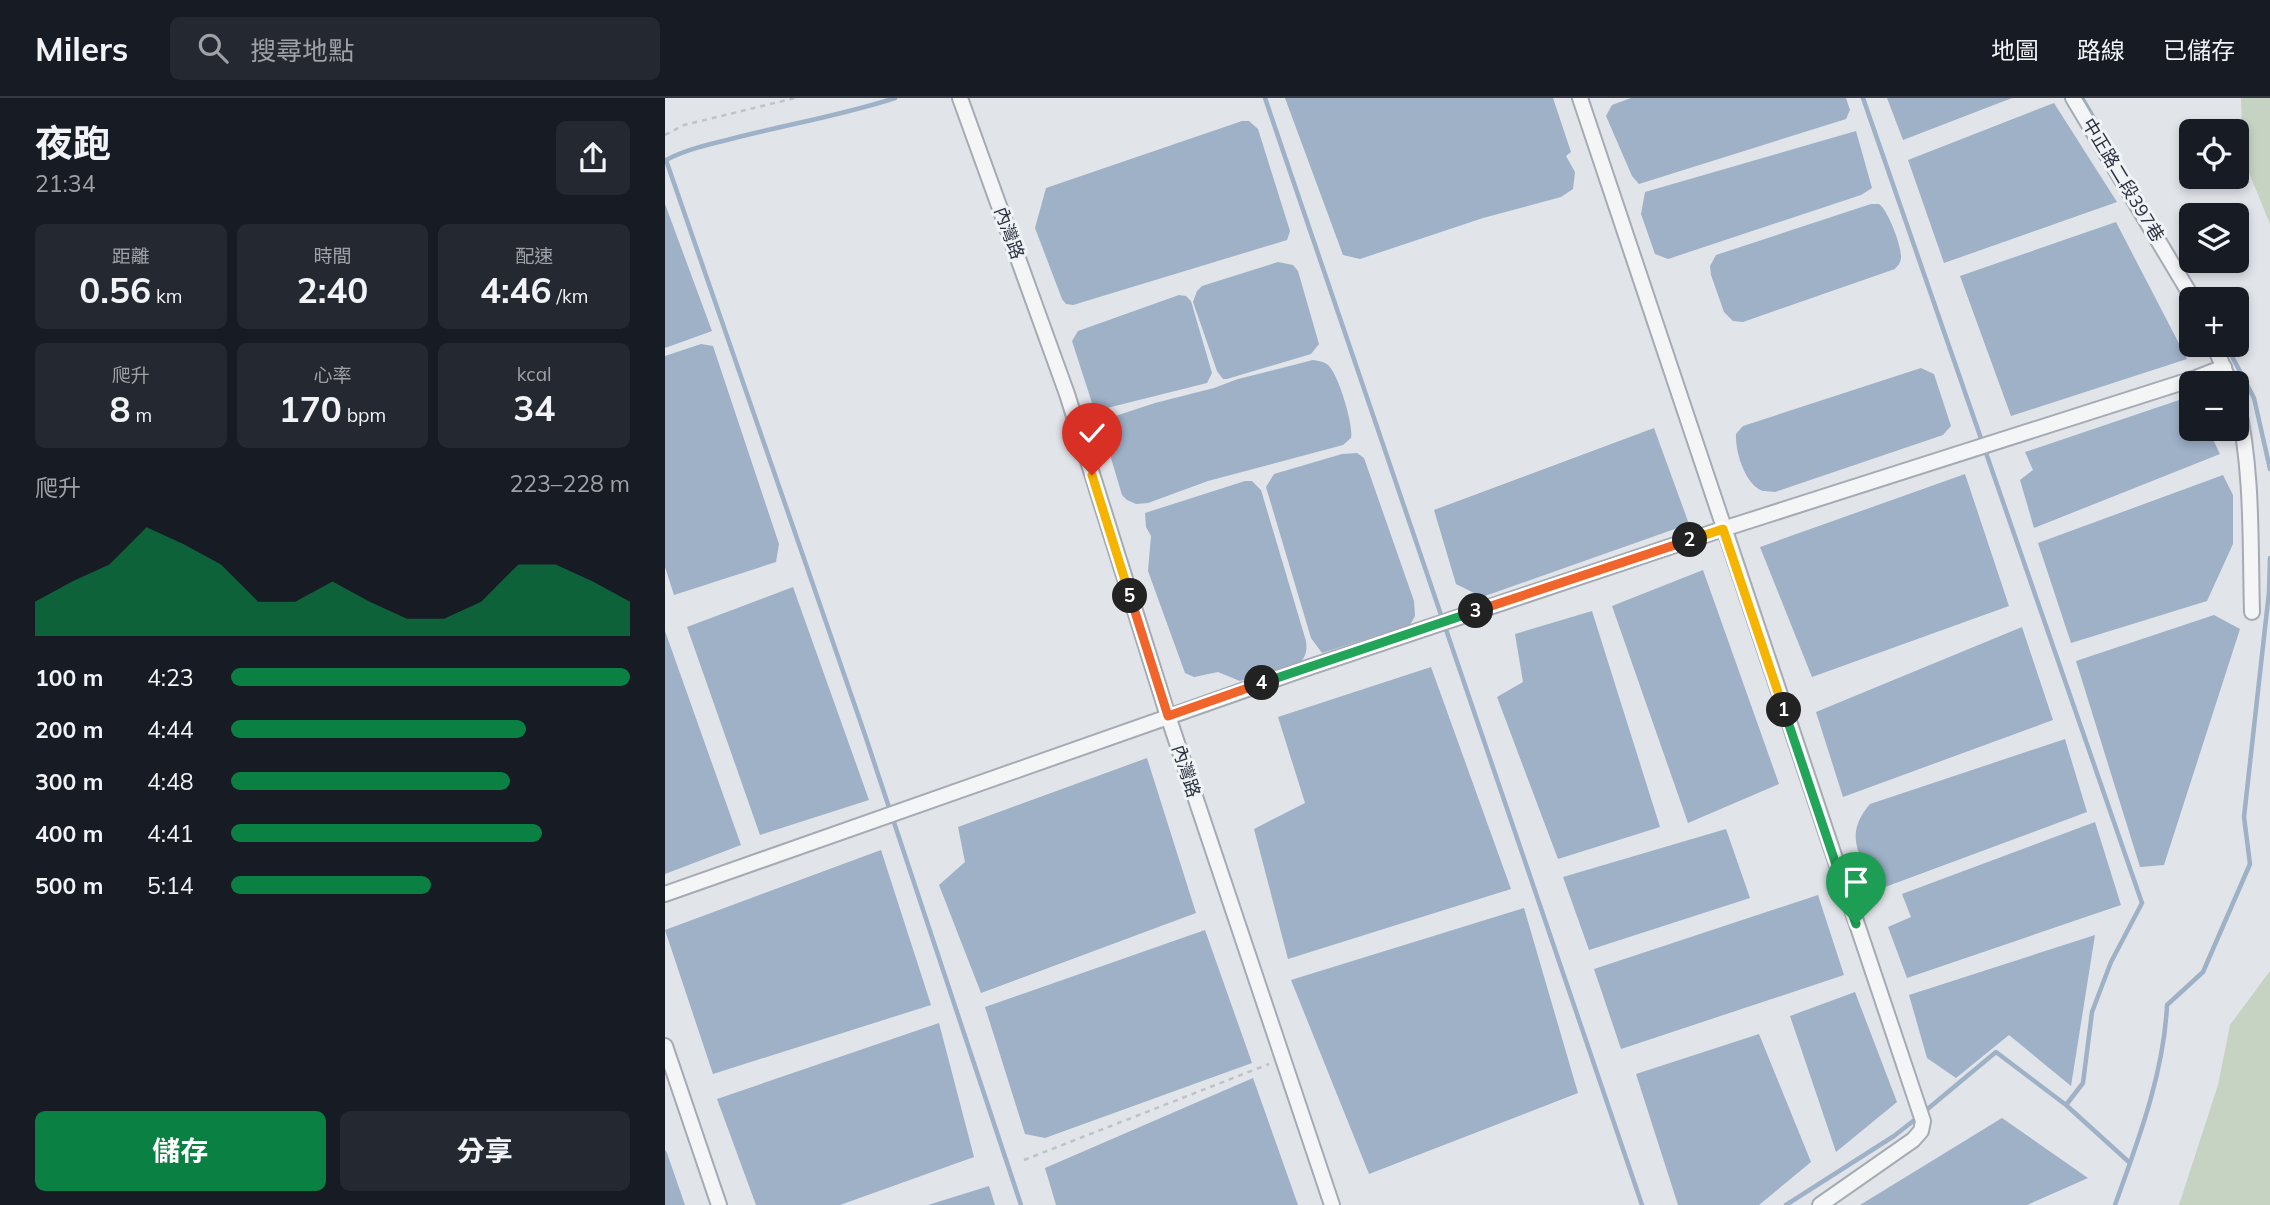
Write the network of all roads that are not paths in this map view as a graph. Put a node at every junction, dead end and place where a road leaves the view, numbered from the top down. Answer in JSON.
{"nodes":[{"id":1,"x":960,"y":98,"type":"edge"},
{"id":2,"x":1580,"y":98,"type":"edge"},
{"id":3,"x":2073,"y":98,"type":"edge"},
{"id":4,"x":2186,"y":287,"type":"edge"},
{"id":5,"x":2219,"y":357,"type":"edge"},
{"id":6,"x":2224,"y":367,"type":"junction"},
{"id":7,"x":2226,"y":371,"type":"edge"},
{"id":8,"x":2245,"y":441,"type":"edge"},
{"id":9,"x":1723,"y":529,"type":"junction"},
{"id":10,"x":2252,"y":612,"type":"dead end"},
{"id":11,"x":1168,"y":716,"type":"junction"},
{"id":12,"x":665,"y":894,"type":"edge"},
{"id":13,"x":665,"y":1046,"type":"edge"},
{"id":14,"x":719,"y":1205,"type":"edge"},
{"id":15,"x":1332,"y":1205,"type":"edge"},
{"id":16,"x":1820,"y":1205,"type":"edge"}],
"edges":[{"from":1,"to":11,"type":"street","name":"內灣路"},
{"from":2,"to":9,"type":"street"},
{"from":3,"to":4,"type":"street","name":"中正路二段397巷"},
{"from":5,"to":6,"type":"street"},
{"from":6,"to":7,"type":"street"},
{"from":6,"to":9,"type":"street"},
{"from":8,"to":10,"type":"street"},
{"from":9,"to":11,"type":"street"},
{"from":9,"to":16,"type":"street"},
{"from":11,"to":12,"type":"street"},
{"from":11,"to":15,"type":"street","name":"內灣路"},
{"from":13,"to":14,"type":"street"}]}
